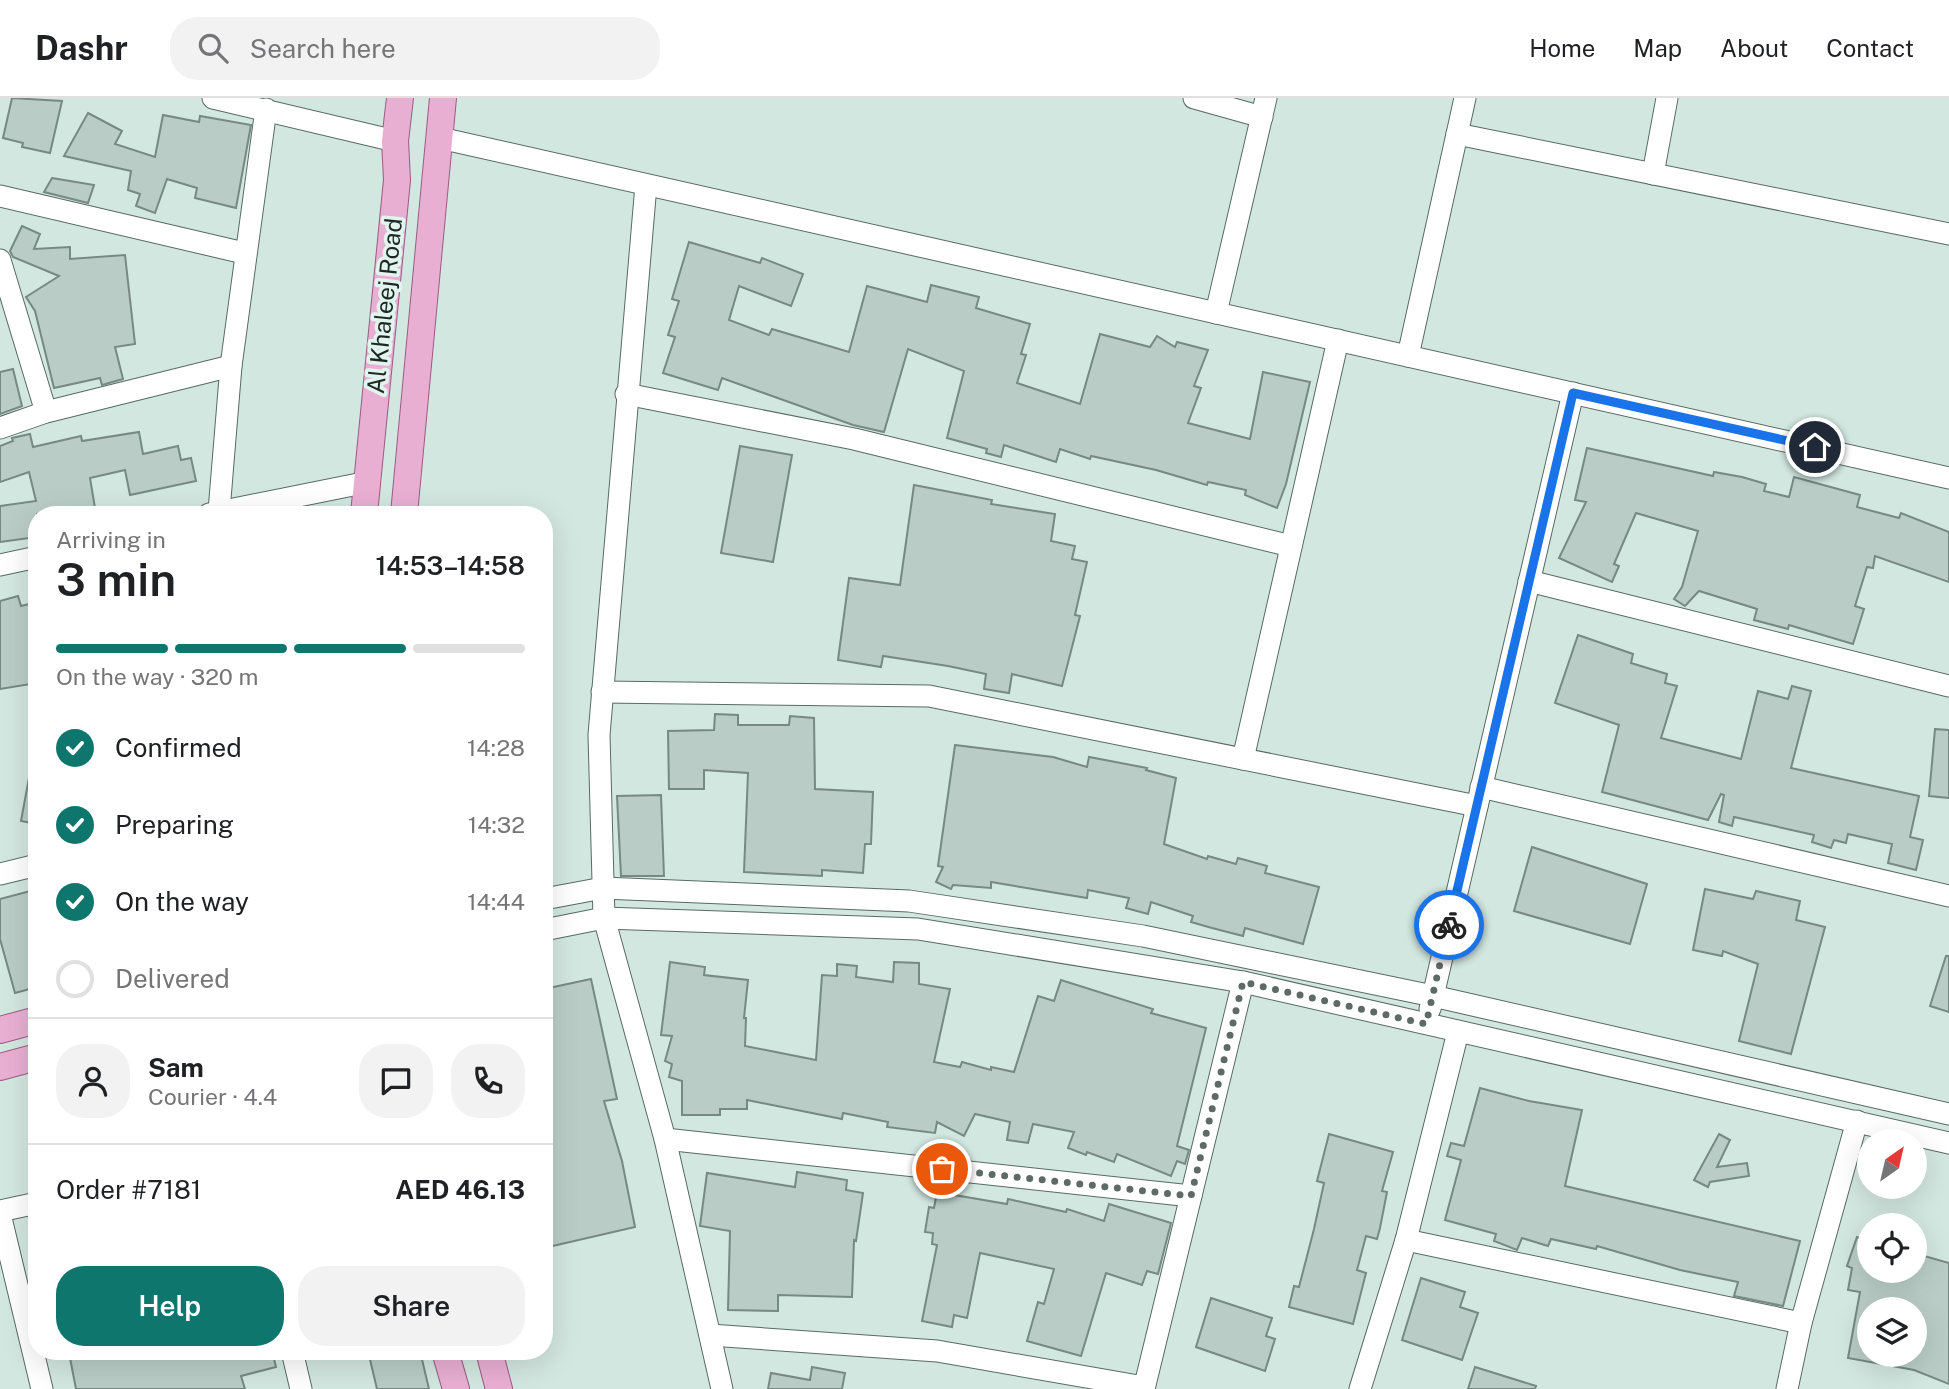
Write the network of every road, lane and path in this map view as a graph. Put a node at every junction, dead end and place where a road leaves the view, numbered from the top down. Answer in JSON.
{"nodes":[{"id":1,"x":213,"y":98,"type":"edge"},
{"id":2,"x":400,"y":98,"type":"edge"},
{"id":3,"x":443,"y":98,"type":"edge"},
{"id":4,"x":1194,"y":98,"type":"edge"},
{"id":5,"x":1465,"y":98,"type":"edge"},
{"id":6,"x":1667,"y":98,"type":"edge"},
{"id":7,"x":1264,"y":107,"type":"edge"},
{"id":8,"x":266,"y":109,"type":"junction"},
{"id":9,"x":1457,"y":134,"type":"junction"},
{"id":10,"x":440,"y":138,"type":"junction"},
{"id":11,"x":395,"y":141,"type":"junction"},
{"id":12,"x":1653,"y":174,"type":"junction"},
{"id":13,"x":646,"y":185,"type":"junction"},
{"id":14,"x":0,"y":196,"type":"edge"},
{"id":15,"x":1949,"y":234,"type":"edge"},
{"id":16,"x":244,"y":253,"type":"junction"},
{"id":17,"x":0,"y":260,"type":"edge"},
{"id":18,"x":1216,"y":313,"type":"junction"},
{"id":19,"x":1338,"y":340,"type":"junction"},
{"id":20,"x":1408,"y":356,"type":"junction"},
{"id":21,"x":231,"y":366,"type":"junction"},
{"id":22,"x":1573,"y":393,"type":"junction"},
{"id":23,"x":626,"y":394,"type":"junction"},
{"id":24,"x":46,"y":412,"type":"junction"},
{"id":25,"x":0,"y":428,"type":"edge"},
{"id":26,"x":1949,"y":478,"type":"edge"},
{"id":27,"x":368,"y":482,"type":"junction"},
{"id":28,"x":214,"y":506,"type":"edge"},
{"id":29,"x":248,"y":506,"type":"edge"},
{"id":30,"x":365,"y":506,"type":"edge"},
{"id":31,"x":405,"y":506,"type":"edge"},
{"id":32,"x":1291,"y":545,"type":"junction"},
{"id":33,"x":28,"y":559,"type":"edge"},
{"id":34,"x":0,"y":565,"type":"edge"},
{"id":35,"x":1529,"y":581,"type":"junction"},
{"id":36,"x":1949,"y":686,"type":"edge"},
{"id":37,"x":602,"y":692,"type":"junction"},
{"id":38,"x":1243,"y":759,"type":"junction"},
{"id":39,"x":1479,"y":797,"type":"junction"},
{"id":40,"x":28,"y":867,"type":"edge"},
{"id":41,"x":0,"y":874,"type":"edge"},
{"id":42,"x":603,"y":888,"type":"junction"},
{"id":43,"x":553,"y":897,"type":"edge"},
{"id":44,"x":1949,"y":897,"type":"edge"},
{"id":45,"x":604,"y":918,"type":"junction"},
{"id":46,"x":553,"y":928,"type":"edge"},
{"id":47,"x":1243,"y":982,"type":"junction"},
{"id":48,"x":1433,"y":996,"type":"junction"},
{"id":49,"x":28,"y":1022,"type":"edge"},
{"id":50,"x":1426,"y":1024,"type":"junction"},
{"id":51,"x":0,"y":1030,"type":"edge"},
{"id":52,"x":1458,"y":1032,"type":"junction"},
{"id":53,"x":28,"y":1060,"type":"edge"},
{"id":54,"x":0,"y":1067,"type":"edge"},
{"id":55,"x":1949,"y":1114,"type":"edge"},
{"id":56,"x":1857,"y":1121,"type":"junction"},
{"id":57,"x":665,"y":1139,"type":"junction"},
{"id":58,"x":1949,"y":1143,"type":"edge"},
{"id":59,"x":1191,"y":1196,"type":"junction"},
{"id":60,"x":28,"y":1205,"type":"edge"},
{"id":61,"x":0,"y":1212,"type":"edge"},
{"id":62,"x":1405,"y":1240,"type":"junction"},
{"id":63,"x":28,"y":1320,"type":"edge"},
{"id":64,"x":1801,"y":1323,"type":"junction"},
{"id":65,"x":710,"y":1335,"type":"junction"},
{"id":66,"x":37,"y":1360,"type":"edge"},
{"id":67,"x":294,"y":1360,"type":"edge"},
{"id":68,"x":448,"y":1360,"type":"edge"},
{"id":69,"x":491,"y":1360,"type":"edge"},
{"id":70,"x":1144,"y":1388,"type":"edge"},
{"id":71,"x":42,"y":1389,"type":"edge"},
{"id":72,"x":300,"y":1389,"type":"edge"},
{"id":73,"x":456,"y":1389,"type":"edge"},
{"id":74,"x":499,"y":1389,"type":"edge"},
{"id":75,"x":722,"y":1389,"type":"edge"},
{"id":76,"x":1360,"y":1389,"type":"edge"},
{"id":77,"x":1787,"y":1389,"type":"edge"}],
"edges":[{"from":1,"to":8,"type":"street"},
{"from":2,"to":11,"type":"main road","name":"Al Khaleej Road"},
{"from":3,"to":10,"type":"main road","name":"Al Khaleej Road"},
{"from":4,"to":7,"type":"street"},
{"from":5,"to":9,"type":"street"},
{"from":6,"to":12,"type":"street"},
{"from":7,"to":18,"type":"street"},
{"from":8,"to":11,"type":"street"},
{"from":8,"to":16,"type":"street"},
{"from":9,"to":12,"type":"street"},
{"from":9,"to":20,"type":"street"},
{"from":10,"to":13,"type":"street"},
{"from":10,"to":31,"type":"main road","name":"Al Khaleej Road"},
{"from":11,"to":27,"type":"main road","name":"Al Khaleej Road"},
{"from":12,"to":15,"type":"street"},
{"from":13,"to":18,"type":"street"},
{"from":13,"to":23,"type":"street"},
{"from":14,"to":16,"type":"street"},
{"from":16,"to":21,"type":"street"},
{"from":17,"to":24,"type":"street"},
{"from":18,"to":19,"type":"street"},
{"from":19,"to":20,"type":"street"},
{"from":19,"to":32,"type":"street"},
{"from":20,"to":22,"type":"street"},
{"from":21,"to":24,"type":"street"},
{"from":21,"to":28,"type":"street"},
{"from":22,"to":26,"type":"street"},
{"from":22,"to":35,"type":"street"},
{"from":23,"to":32,"type":"street"},
{"from":23,"to":37,"type":"street"},
{"from":24,"to":25,"type":"street"},
{"from":27,"to":29,"type":"street"},
{"from":27,"to":30,"type":"main road","name":"Al Khaleej Road"},
{"from":32,"to":38,"type":"street"},
{"from":33,"to":34,"type":"street"},
{"from":35,"to":36,"type":"street"},
{"from":35,"to":39,"type":"street"},
{"from":37,"to":38,"type":"street"},
{"from":37,"to":42,"type":"street"},
{"from":38,"to":39,"type":"street"},
{"from":39,"to":44,"type":"street"},
{"from":39,"to":48,"type":"street"},
{"from":40,"to":41,"type":"street"},
{"from":42,"to":43,"type":"street"},
{"from":42,"to":45,"type":"street"},
{"from":42,"to":48,"type":"street"},
{"from":45,"to":46,"type":"street"},
{"from":45,"to":47,"type":"street"},
{"from":45,"to":57,"type":"street"},
{"from":47,"to":50,"type":"street"},
{"from":47,"to":59,"type":"street"},
{"from":48,"to":50,"type":"street"},
{"from":48,"to":55,"type":"street"},
{"from":49,"to":51,"type":"main road"},
{"from":50,"to":52,"type":"street"},
{"from":52,"to":56,"type":"street"},
{"from":52,"to":62,"type":"street"},
{"from":53,"to":54,"type":"main road"},
{"from":56,"to":58,"type":"street"},
{"from":56,"to":64,"type":"street"},
{"from":57,"to":59,"type":"street"},
{"from":57,"to":65,"type":"street"},
{"from":59,"to":70,"type":"street"},
{"from":60,"to":61,"type":"street"},
{"from":61,"to":63,"type":"street"},
{"from":62,"to":64,"type":"street"},
{"from":62,"to":76,"type":"street"},
{"from":64,"to":77,"type":"street"},
{"from":65,"to":70,"type":"street"},
{"from":65,"to":75,"type":"street"},
{"from":66,"to":71,"type":"street"},
{"from":67,"to":72,"type":"street"},
{"from":68,"to":73,"type":"main road"},
{"from":69,"to":74,"type":"main road"}]}
